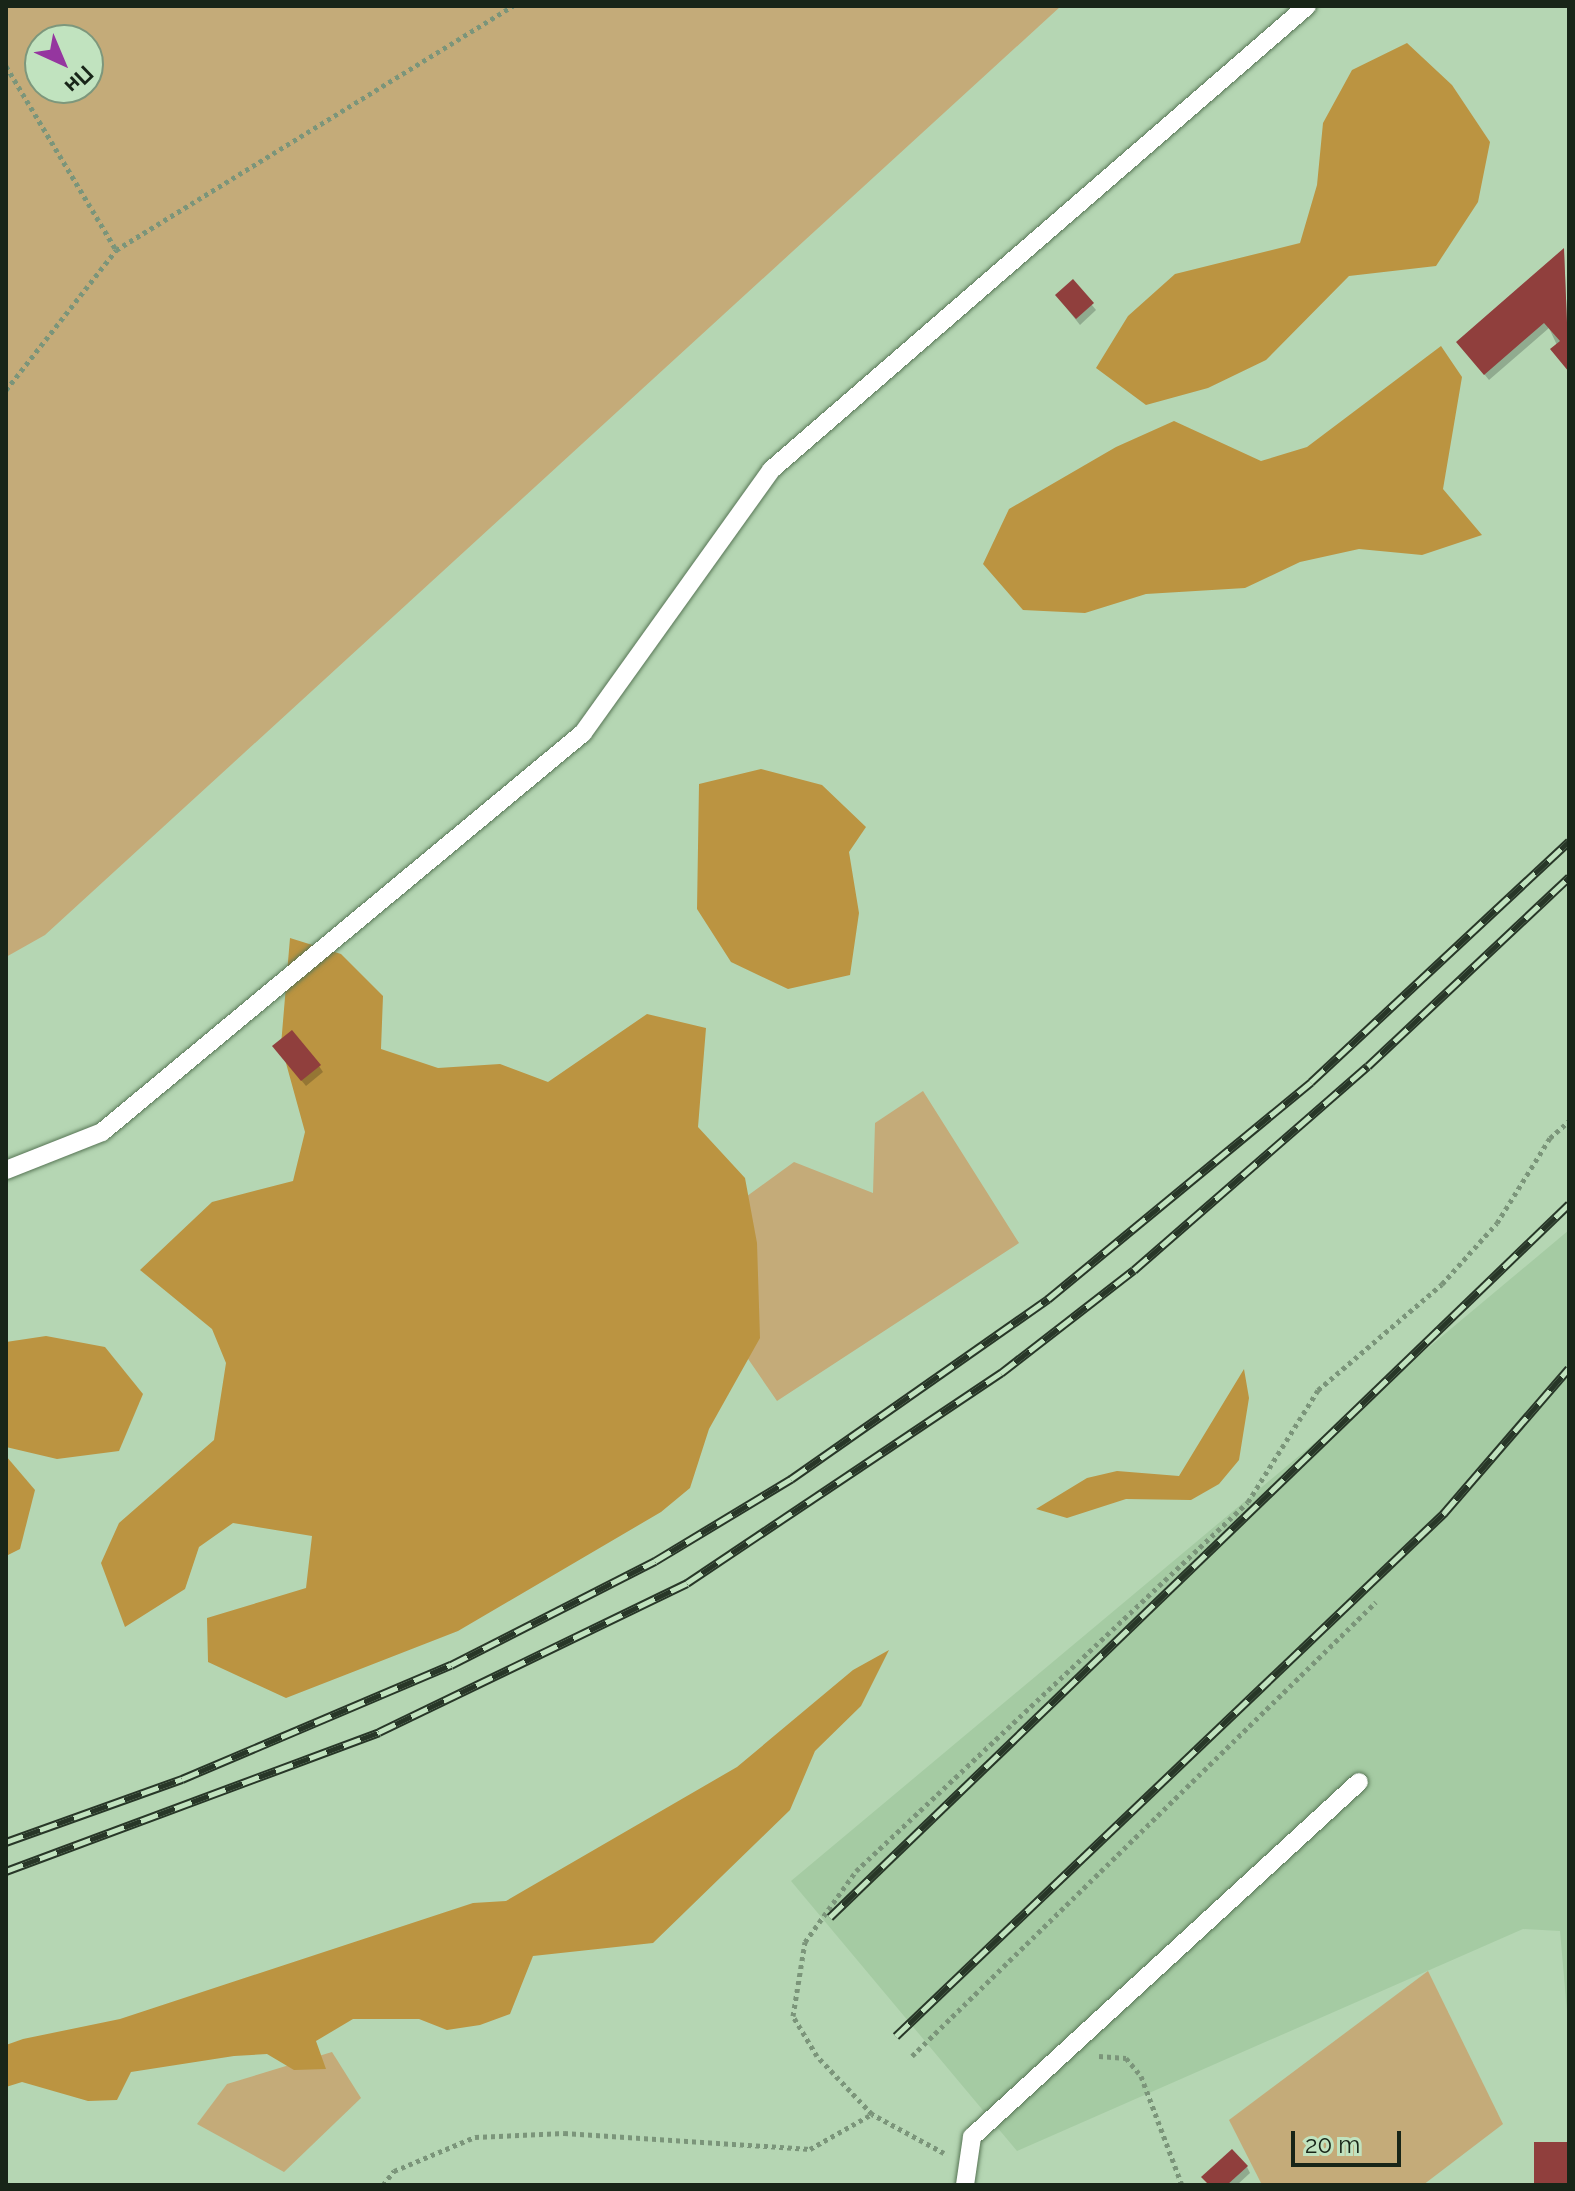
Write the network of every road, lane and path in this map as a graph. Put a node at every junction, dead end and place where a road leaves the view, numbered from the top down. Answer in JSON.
{"nodes":[{"id":1,"x":513,"y":6,"type":"edge"},
{"id":2,"x":1307,"y":6,"type":"edge"},
{"id":3,"x":6,"y":66,"type":"edge"},
{"id":4,"x":116,"y":250,"type":"junction"},
{"id":5,"x":6,"y":390,"type":"edge"},
{"id":6,"x":1569,"y":1121,"type":"edge"},
{"id":7,"x":6,"y":1170,"type":"edge"},
{"id":8,"x":1376,"y":1602,"type":"dead end"},
{"id":9,"x":1359,"y":1782,"type":"dead end"},
{"id":10,"x":1062,"y":2054,"type":"junction"},
{"id":11,"x":912,"y":2056,"type":"dead end"},
{"id":12,"x":872,"y":2114,"type":"junction"},
{"id":13,"x":966,"y":2165,"type":"junction"},
{"id":14,"x":383,"y":2185,"type":"edge"},
{"id":15,"x":965,"y":2185,"type":"edge"},
{"id":16,"x":1182,"y":2185,"type":"edge"}],
"edges":[{"from":1,"to":4,"type":"path"},
{"from":2,"to":7,"type":"lane"},
{"from":3,"to":4,"type":"path"},
{"from":4,"to":5,"type":"path"},
{"from":6,"to":12,"type":"path"},
{"from":8,"to":11,"type":"path"},
{"from":9,"to":10,"type":"lane"},
{"from":10,"to":13,"type":"lane"},
{"from":10,"to":16,"type":"path"},
{"from":12,"to":13,"type":"path"},
{"from":12,"to":14,"type":"path"},
{"from":13,"to":15,"type":"lane"}]}
